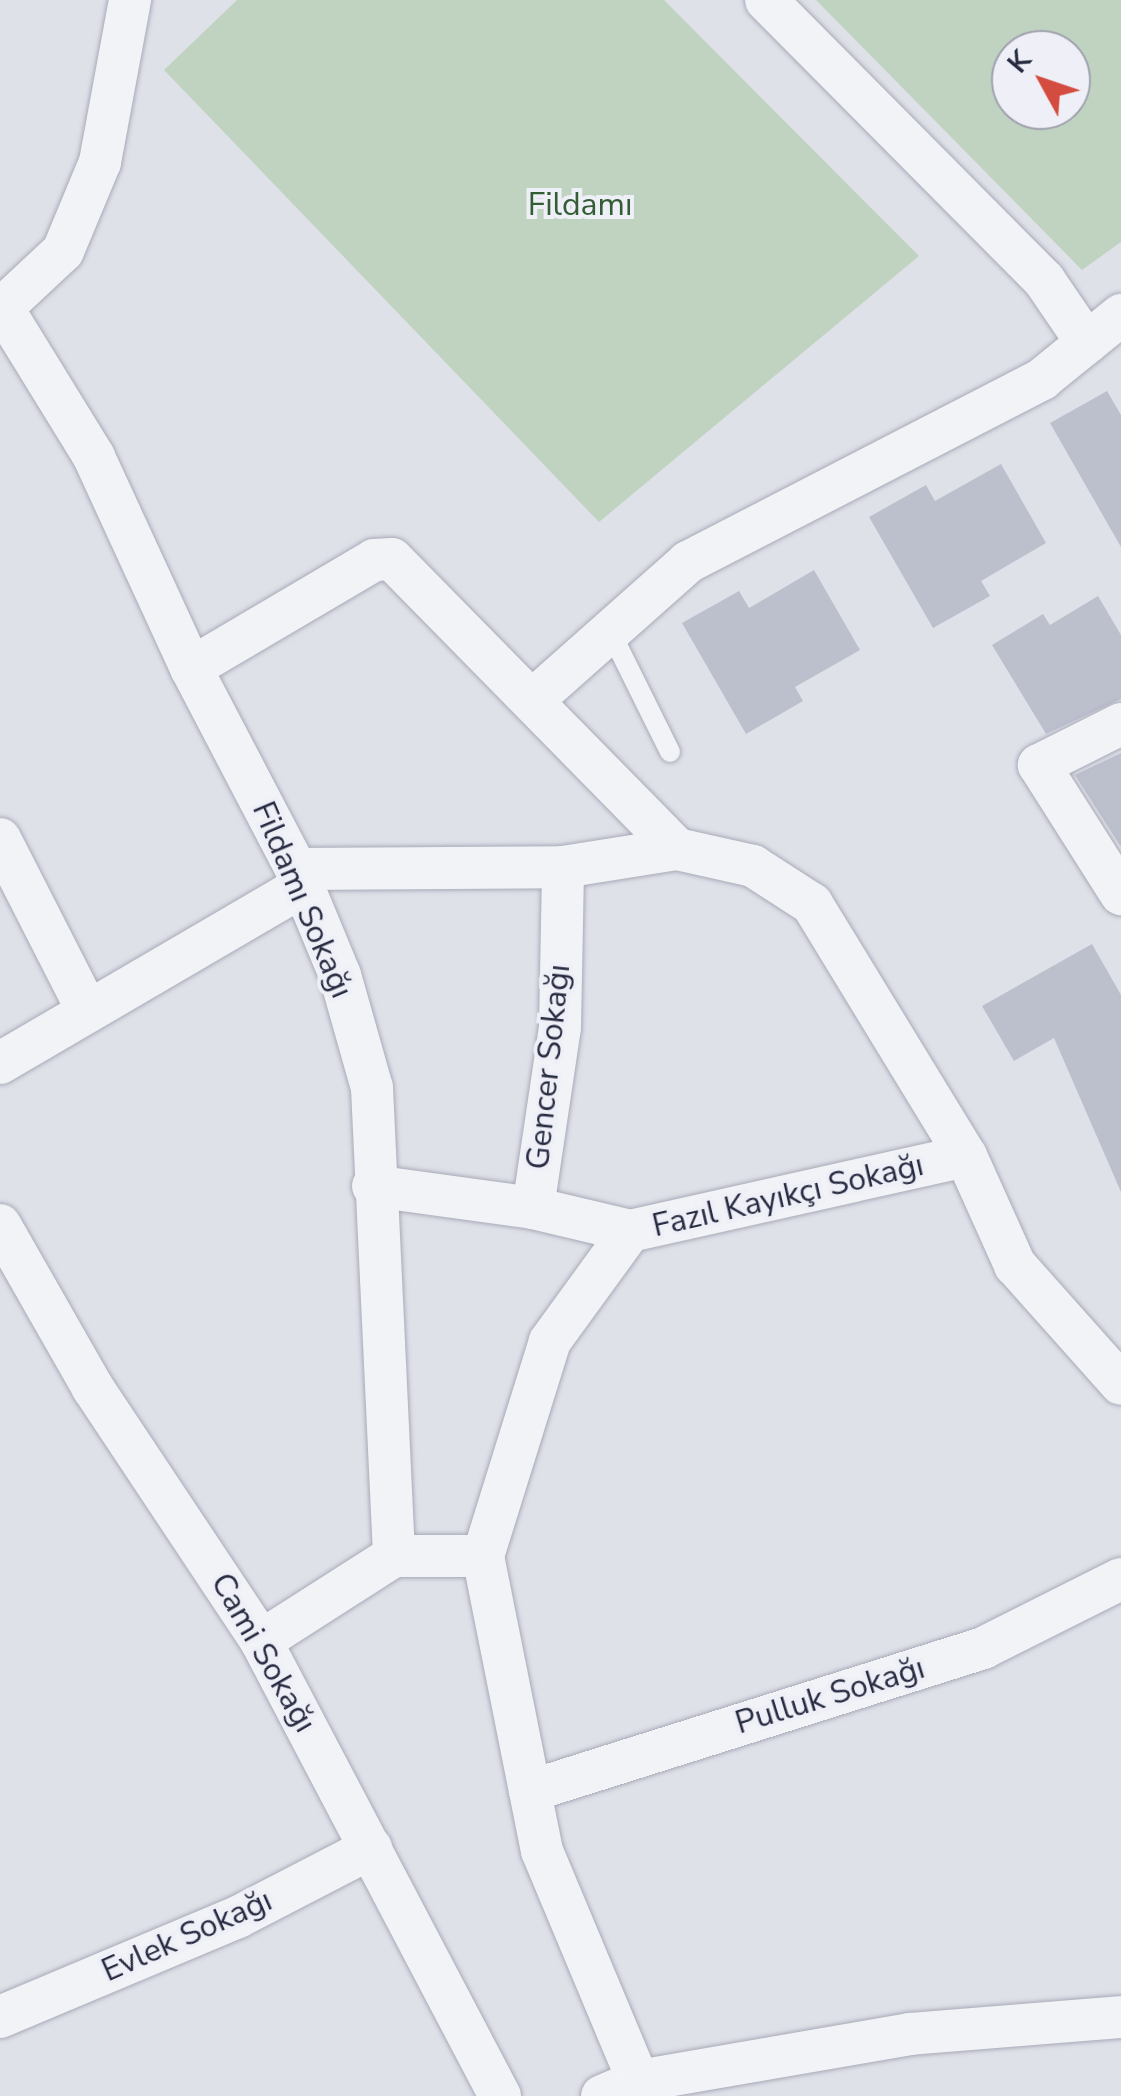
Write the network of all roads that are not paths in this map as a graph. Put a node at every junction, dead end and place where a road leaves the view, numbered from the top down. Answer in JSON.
{"nodes":[{"id":1,"x":130,"y":0,"type":"edge"},
{"id":2,"x":766,"y":0,"type":"edge"},
{"id":3,"x":1,"y":307,"type":"edge"},
{"id":4,"x":1121,"y":315,"type":"edge"},
{"id":5,"x":1087,"y":342,"type":"junction"},
{"id":6,"x":610,"y":631,"type":"junction"},
{"id":7,"x":190,"y":668,"type":"junction"},
{"id":8,"x":536,"y":698,"type":"junction"},
{"id":9,"x":1121,"y":724,"type":"edge"},
{"id":10,"x":670,"y":752,"type":"dead end"},
{"id":11,"x":0,"y":839,"type":"edge"},
{"id":12,"x":678,"y":849,"type":"junction"},
{"id":13,"x":563,"y":866,"type":"junction"},
{"id":14,"x":298,"y":878,"type":"junction"},
{"id":15,"x":1121,"y":894,"type":"edge"},
{"id":16,"x":86,"y":1008,"type":"junction"},
{"id":17,"x":0,"y":1063,"type":"edge"},
{"id":18,"x":966,"y":1156,"type":"junction"},
{"id":19,"x":373,"y":1186,"type":"junction"},
{"id":20,"x":533,"y":1208,"type":"junction"},
{"id":21,"x":0,"y":1225,"type":"edge"},
{"id":22,"x":630,"y":1232,"type":"junction"},
{"id":23,"x":1074,"y":1331,"type":"junction"},
{"id":24,"x":1121,"y":1335,"type":"edge"},
{"id":25,"x":1121,"y":1384,"type":"edge"},
{"id":26,"x":394,"y":1556,"type":"junction"},
{"id":27,"x":482,"y":1556,"type":"junction"},
{"id":28,"x":1121,"y":1578,"type":"edge"},
{"id":29,"x":261,"y":1641,"type":"junction"},
{"id":30,"x":530,"y":1790,"type":"junction"},
{"id":31,"x":371,"y":1848,"type":"junction"},
{"id":32,"x":0,"y":2017,"type":"edge"},
{"id":33,"x":1121,"y":2018,"type":"edge"},
{"id":34,"x":620,"y":2089,"type":"edge"},
{"id":35,"x":500,"y":2096,"type":"edge"}],
"edges":[{"from":1,"to":3,"type":"street"},
{"from":2,"to":5,"type":"street"},
{"from":3,"to":7,"type":"street","name":"Fildamı Sokağı"},
{"from":4,"to":5,"type":"street"},
{"from":5,"to":6,"type":"street"},
{"from":6,"to":8,"type":"street"},
{"from":6,"to":10,"type":"lane"},
{"from":7,"to":8,"type":"street"},
{"from":7,"to":14,"type":"street","name":"Fildamı Sokağı"},
{"from":8,"to":12,"type":"street"},
{"from":9,"to":15,"type":"street"},
{"from":11,"to":16,"type":"street"},
{"from":12,"to":13,"type":"street"},
{"from":12,"to":18,"type":"street"},
{"from":13,"to":14,"type":"street"},
{"from":13,"to":20,"type":"street","name":"Gencer Sokağı"},
{"from":14,"to":16,"type":"street"},
{"from":14,"to":19,"type":"street","name":"Fildamı Sokağı"},
{"from":16,"to":17,"type":"street"},
{"from":18,"to":22,"type":"street","name":"Fazıl Kayıkçı Sokağı"},
{"from":18,"to":23,"type":"street"},
{"from":19,"to":20,"type":"street","name":"Fazıl Kayıkçı Sokağı"},
{"from":19,"to":26,"type":"street","name":"Fildamı Sokağı"},
{"from":20,"to":22,"type":"street","name":"Fazıl Kayıkçı Sokağı"},
{"from":21,"to":29,"type":"street","name":"Cami Sokağı"},
{"from":22,"to":27,"type":"street"},
{"from":23,"to":24,"type":"street"},
{"from":23,"to":25,"type":"street"},
{"from":26,"to":27,"type":"street"},
{"from":26,"to":29,"type":"street"},
{"from":27,"to":30,"type":"street"},
{"from":28,"to":30,"type":"street","name":"Pulluk Sokağı"},
{"from":29,"to":31,"type":"street","name":"Cami Sokağı"},
{"from":30,"to":34,"type":"street"},
{"from":31,"to":32,"type":"street","name":"Evlek Sokağı"},
{"from":31,"to":35,"type":"street","name":"Cami Sokağı"},
{"from":33,"to":34,"type":"street"}]}
